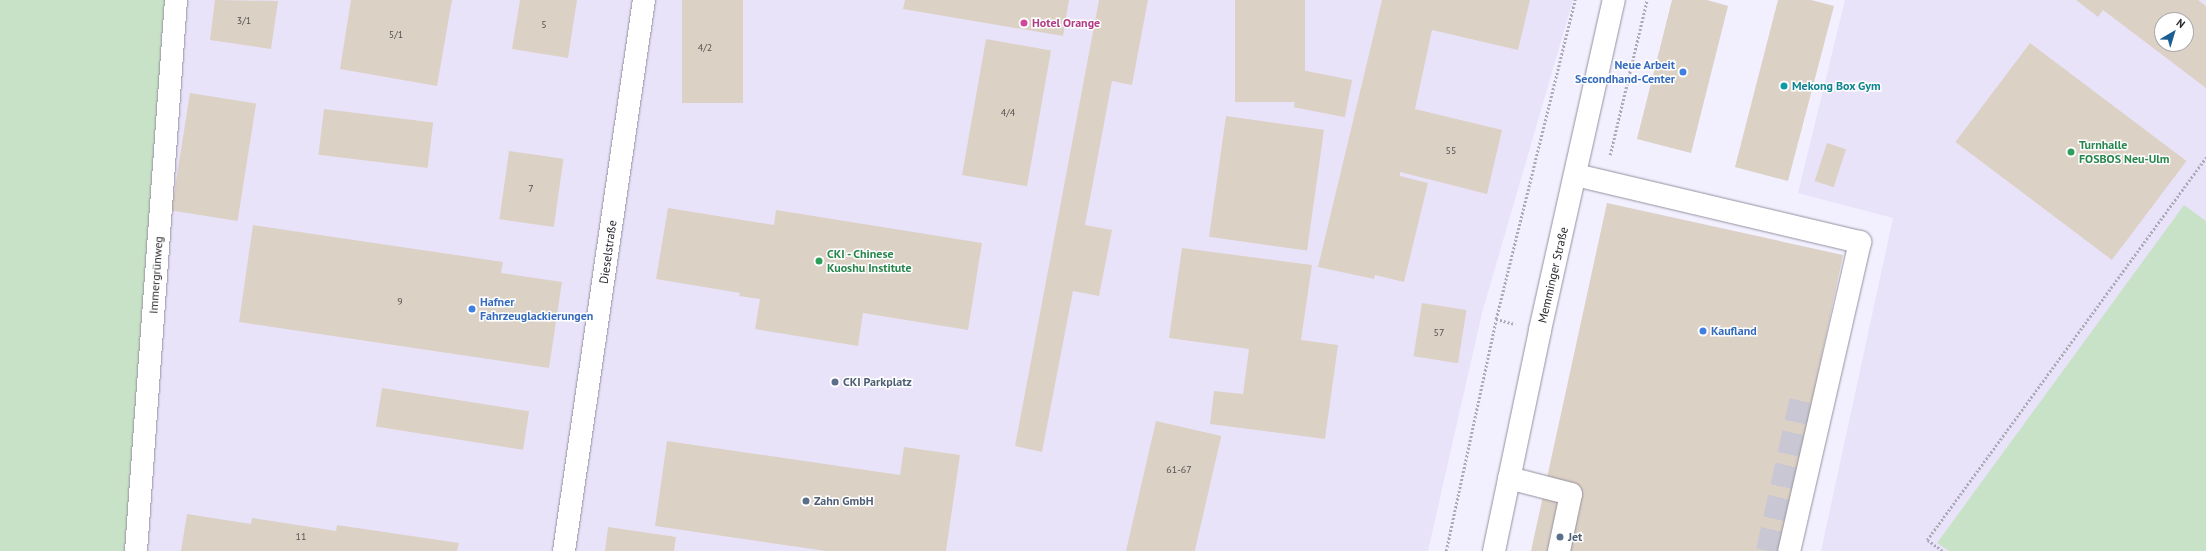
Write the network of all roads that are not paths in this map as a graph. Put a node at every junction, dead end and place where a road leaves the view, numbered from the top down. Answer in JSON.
{"nodes":[{"id":1,"x":176,"y":0,"type":"edge"},
{"id":2,"x":644,"y":0,"type":"edge"},
{"id":3,"x":1614,"y":0,"type":"edge"},
{"id":4,"x":1576,"y":175,"type":"junction"},
{"id":5,"x":1509,"y":478,"type":"junction"},
{"id":6,"x":136,"y":551,"type":"edge"},
{"id":7,"x":564,"y":551,"type":"edge"},
{"id":8,"x":1494,"y":551,"type":"edge"},
{"id":9,"x":1559,"y":551,"type":"edge"},
{"id":10,"x":1790,"y":551,"type":"edge"}],
"edges":[{"from":1,"to":6,"type":"main road","name":"Immergrünweg"},
{"from":2,"to":7,"type":"main road","name":"Dieselstraße"},
{"from":3,"to":4,"type":"main road","name":"Memminger Straße"},
{"from":4,"to":5,"type":"main road","name":"Memminger Straße"},
{"from":4,"to":10,"type":"main road"},
{"from":5,"to":8,"type":"main road","name":"Memminger Straße"},
{"from":5,"to":9,"type":"main road"}]}
